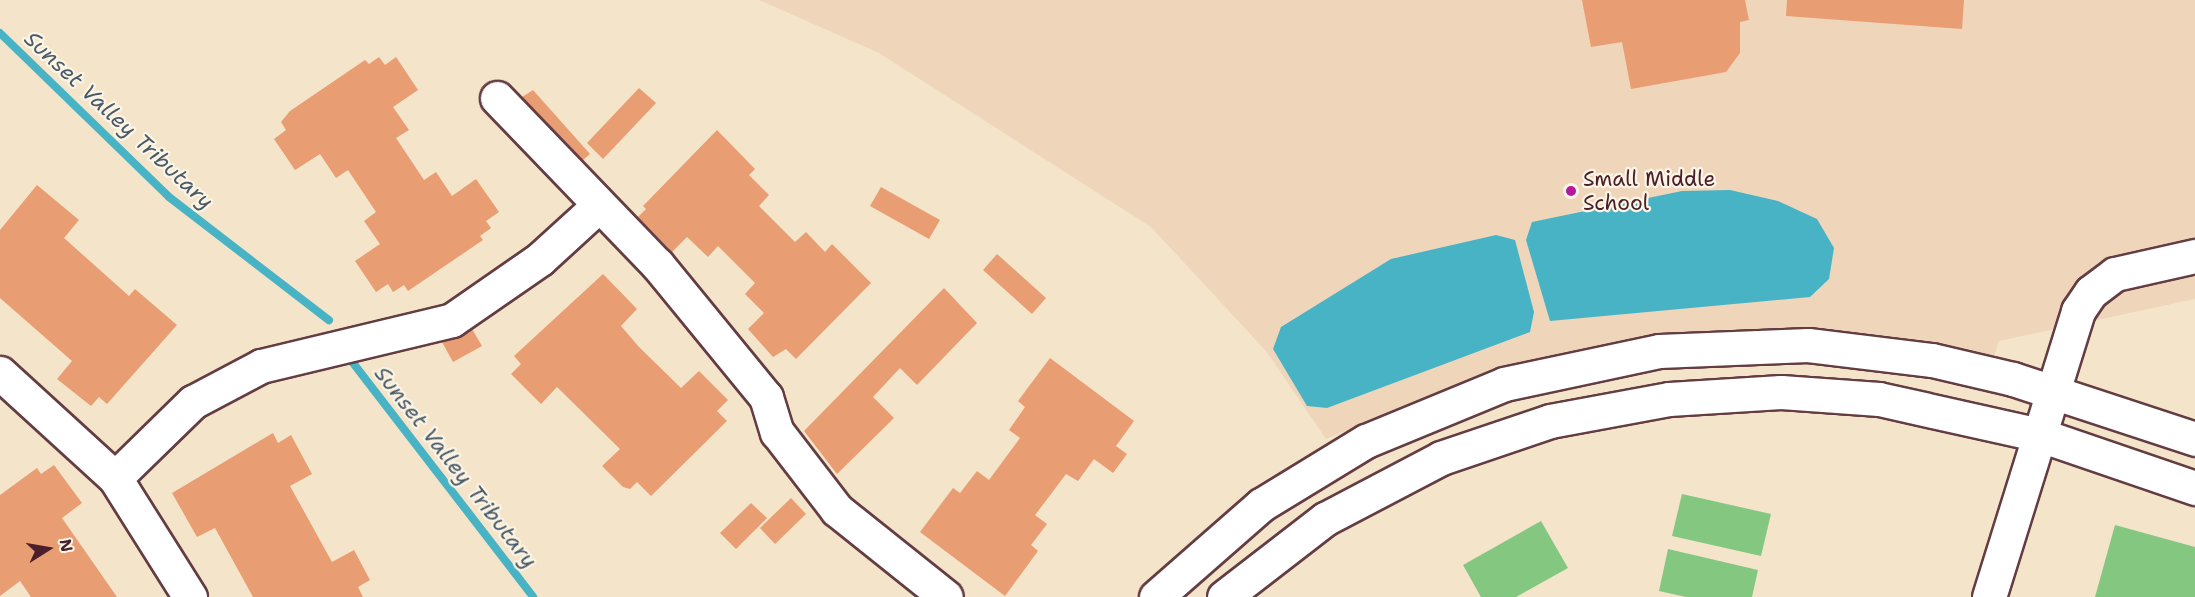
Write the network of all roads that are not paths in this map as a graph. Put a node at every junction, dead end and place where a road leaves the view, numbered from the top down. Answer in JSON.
{"nodes":[{"id":1,"x":497,"y":98,"type":"dead end"},
{"id":2,"x":597,"y":207,"type":"junction"},
{"id":3,"x":2195,"y":256,"type":"edge"},
{"id":4,"x":0,"y":373,"type":"edge"},
{"id":5,"x":2054,"y":392,"type":"junction"},
{"id":6,"x":2040,"y":435,"type":"junction"},
{"id":7,"x":2195,"y":439,"type":"edge"},
{"id":8,"x":115,"y":478,"type":"junction"},
{"id":9,"x":2195,"y":488,"type":"edge"},
{"id":10,"x":190,"y":597,"type":"edge"},
{"id":11,"x":946,"y":597,"type":"edge"},
{"id":12,"x":1156,"y":597,"type":"edge"},
{"id":13,"x":1224,"y":597,"type":"edge"},
{"id":14,"x":1989,"y":597,"type":"edge"}],
"edges":[{"from":1,"to":2,"type":"street"},
{"from":2,"to":8,"type":"street"},
{"from":2,"to":11,"type":"street"},
{"from":3,"to":5,"type":"street"},
{"from":4,"to":8,"type":"street"},
{"from":5,"to":6,"type":"street"},
{"from":5,"to":7,"type":"street"},
{"from":5,"to":12,"type":"street"},
{"from":6,"to":9,"type":"street"},
{"from":6,"to":13,"type":"street"},
{"from":6,"to":14,"type":"street"},
{"from":8,"to":10,"type":"street"}]}
